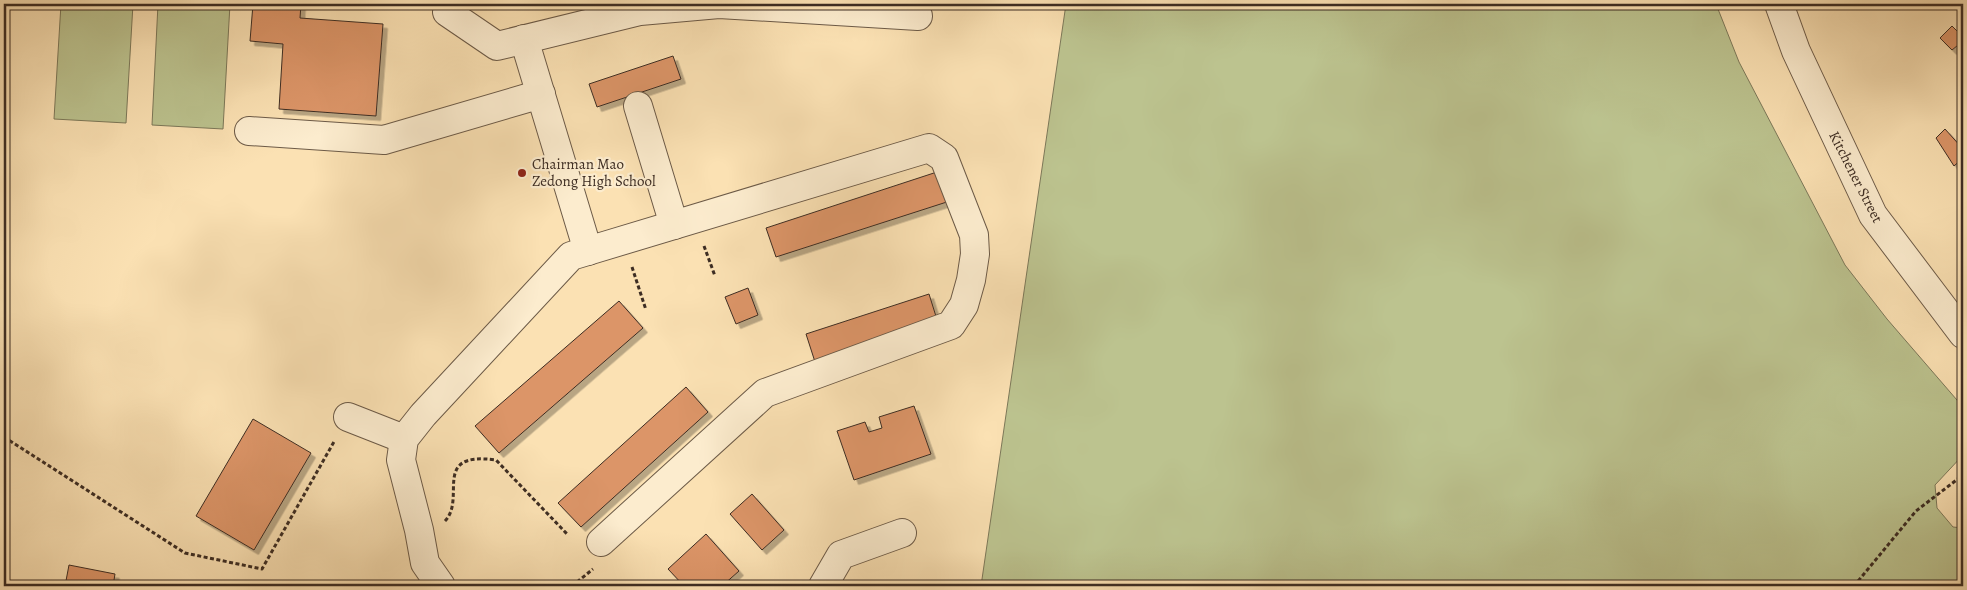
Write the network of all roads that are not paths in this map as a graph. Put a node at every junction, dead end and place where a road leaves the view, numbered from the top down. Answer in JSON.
{"nodes":[{"id":1,"x":1779,"y":4,"type":"edge"},
{"id":2,"x":447,"y":12,"type":"dead end"},
{"id":3,"x":601,"y":12,"type":"edge"},
{"id":4,"x":918,"y":16,"type":"dead end"},
{"id":5,"x":524,"y":39,"type":"junction"},
{"id":6,"x":543,"y":103,"type":"junction"},
{"id":7,"x":638,"y":106,"type":"dead end"},
{"id":8,"x":250,"y":131,"type":"dead end"},
{"id":9,"x":674,"y":225,"type":"junction"},
{"id":10,"x":588,"y":251,"type":"junction"},
{"id":11,"x":1963,"y":334,"type":"edge"},
{"id":12,"x":348,"y":417,"type":"road end"},
{"id":13,"x":404,"y":439,"type":"junction"},
{"id":14,"x":902,"y":533,"type":"dead end"},
{"id":15,"x":598,"y":554,"type":"road end"},
{"id":16,"x":427,"y":575,"type":"edge"},
{"id":17,"x":441,"y":586,"type":"edge"},
{"id":18,"x":823,"y":586,"type":"edge"}],
"edges":[{"from":1,"to":11,"type":"street","name":"Kitchener Street"},
{"from":2,"to":5,"type":"street"},
{"from":3,"to":4,"type":"street"},
{"from":3,"to":5,"type":"street"},
{"from":5,"to":6,"type":"street"},
{"from":6,"to":8,"type":"street"},
{"from":6,"to":10,"type":"street"},
{"from":7,"to":9,"type":"street"},
{"from":9,"to":10,"type":"street"},
{"from":9,"to":15,"type":"street"},
{"from":10,"to":13,"type":"street"},
{"from":12,"to":13,"type":"street"},
{"from":13,"to":16,"type":"street"},
{"from":14,"to":18,"type":"street"},
{"from":16,"to":17,"type":"street"}]}
